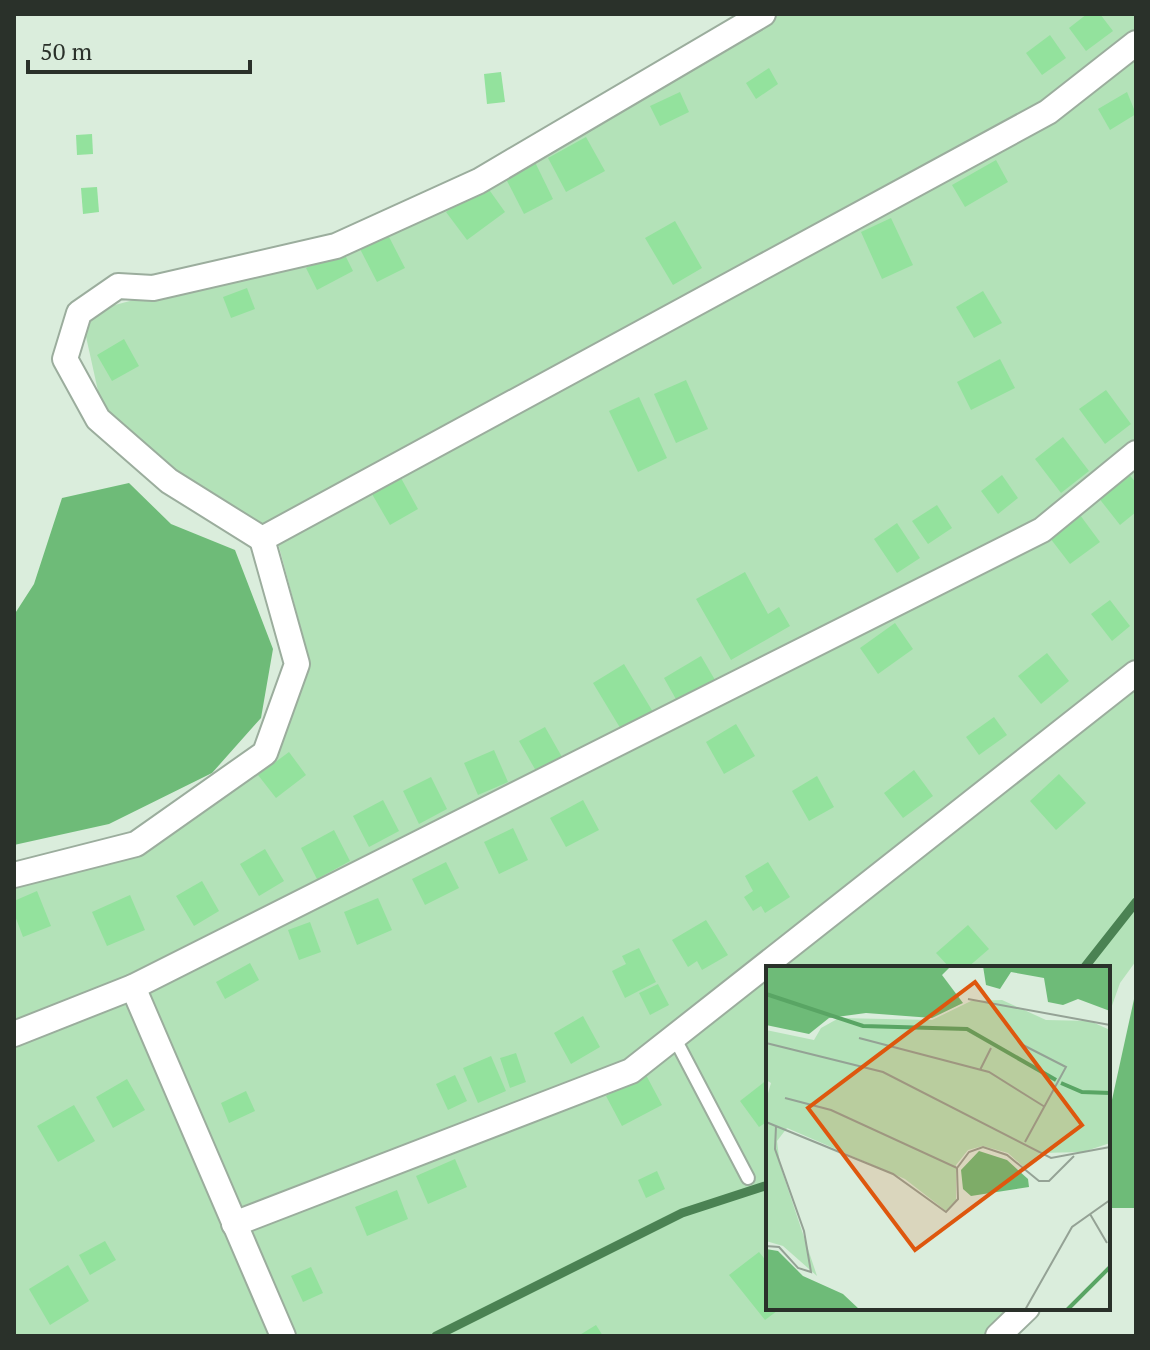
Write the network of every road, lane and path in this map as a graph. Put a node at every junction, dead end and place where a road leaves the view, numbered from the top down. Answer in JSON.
{"nodes":[{"id":1,"x":763,"y":14,"type":"edge"},
{"id":2,"x":1136,"y":43,"type":"edge"},
{"id":3,"x":1136,"y":453,"type":"edge"},
{"id":4,"x":262,"y":539,"type":"junction"},
{"id":5,"x":1136,"y":673,"type":"edge"},
{"id":6,"x":14,"y":875,"type":"edge"},
{"id":7,"x":133,"y":987,"type":"junction"},
{"id":8,"x":14,"y":1034,"type":"edge"},
{"id":9,"x":674,"y":1037,"type":"junction"},
{"id":10,"x":748,"y":1178,"type":"dead end"},
{"id":11,"x":234,"y":1224,"type":"junction"},
{"id":12,"x":1025,"y":1310,"type":"edge"},
{"id":13,"x":283,"y":1336,"type":"edge"},
{"id":14,"x":998,"y":1336,"type":"edge"}],
"edges":[{"from":1,"to":4,"type":"street"},
{"from":2,"to":4,"type":"street"},
{"from":3,"to":7,"type":"street"},
{"from":4,"to":6,"type":"street"},
{"from":5,"to":9,"type":"street"},
{"from":7,"to":8,"type":"street"},
{"from":7,"to":11,"type":"street"},
{"from":9,"to":10,"type":"lane"},
{"from":9,"to":11,"type":"street"},
{"from":11,"to":13,"type":"street"},
{"from":12,"to":14,"type":"street"}]}
